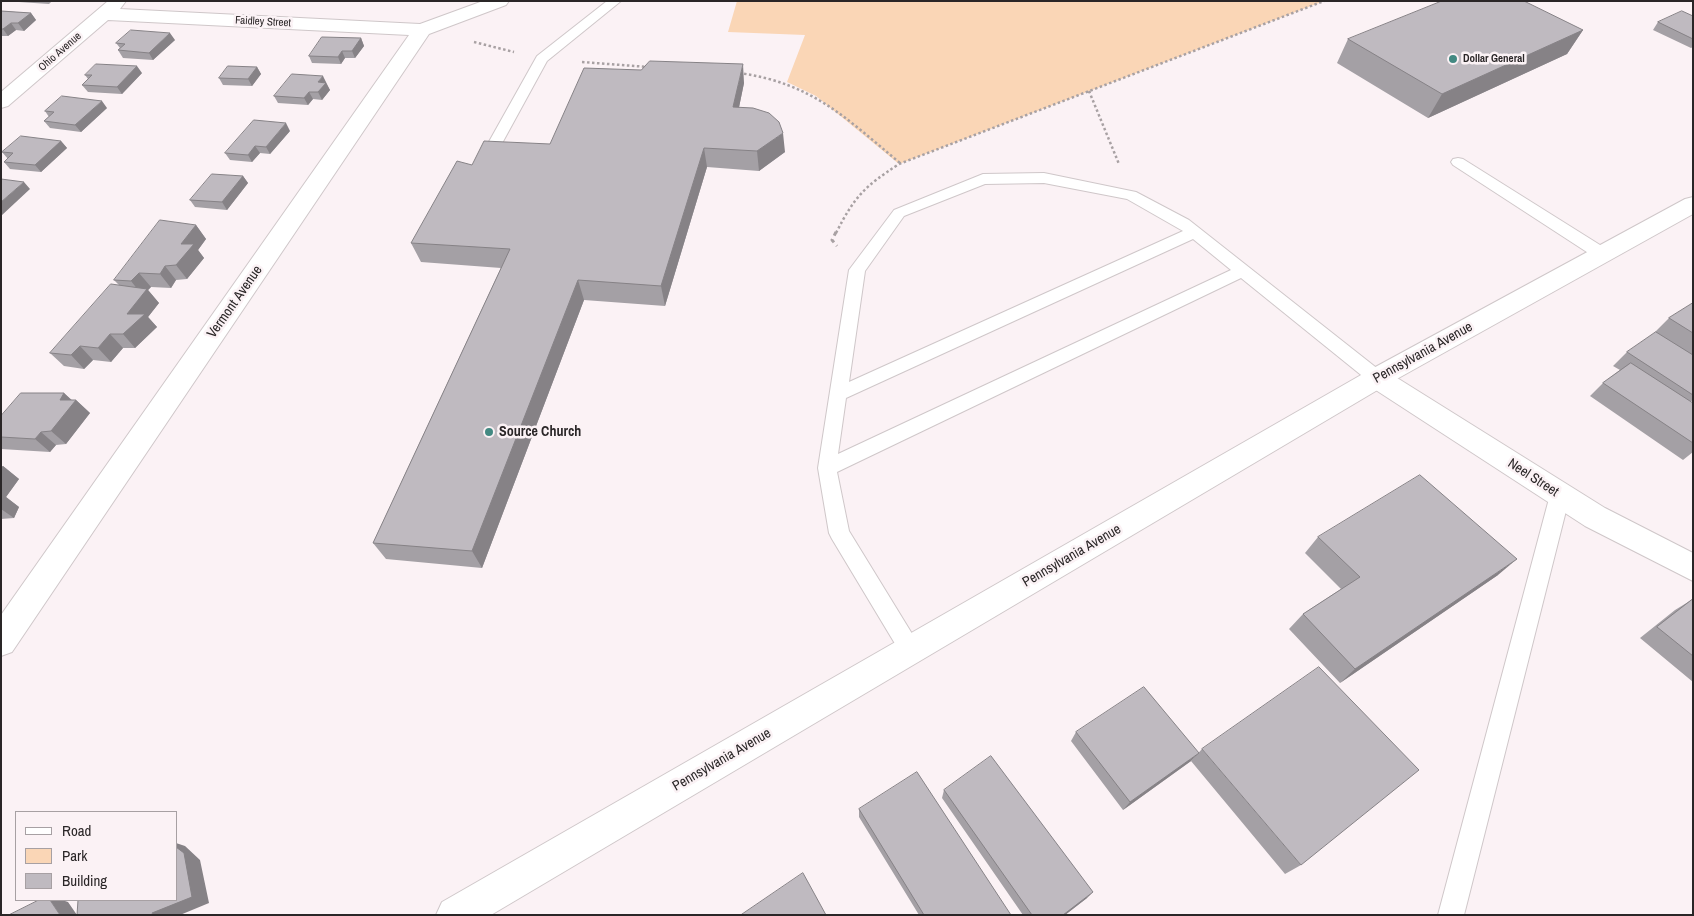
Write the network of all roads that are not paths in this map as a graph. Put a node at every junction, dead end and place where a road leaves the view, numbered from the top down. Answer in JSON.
{"nodes":[{"id":1,"x":119,"y":1,"type":"edge"},
{"id":2,"x":500,"y":1,"type":"edge"},
{"id":3,"x":615,"y":1,"type":"edge"},
{"id":4,"x":104,"y":14,"type":"junction"},
{"id":5,"x":422,"y":30,"type":"junction"},
{"id":6,"x":1,"y":102,"type":"edge"},
{"id":7,"x":493,"y":147,"type":"edge"},
{"id":8,"x":1458,"y":162,"type":"dead end"},
{"id":9,"x":1693,"y":204,"type":"edge"},
{"id":10,"x":1194,"y":232,"type":"junction"},
{"id":11,"x":1602,"y":254,"type":"junction"},
{"id":12,"x":1243,"y":271,"type":"junction"},
{"id":13,"x":1377,"y":378,"type":"junction"},
{"id":14,"x":837,"y":395,"type":"junction"},
{"id":15,"x":827,"y":468,"type":"junction"},
{"id":16,"x":1560,"y":495,"type":"junction"},
{"id":17,"x":1693,"y":568,"type":"edge"},
{"id":18,"x":1,"y":642,"type":"edge"},
{"id":19,"x":911,"y":650,"type":"junction"},
{"id":20,"x":455,"y":915,"type":"edge"},
{"id":21,"x":1451,"y":915,"type":"edge"}],
"edges":[{"from":1,"to":4,"type":"street","name":"Ohio Avenue"},
{"from":2,"to":5,"type":"street"},
{"from":3,"to":7,"type":"lane"},
{"from":4,"to":5,"type":"street","name":"Faidley Street"},
{"from":4,"to":6,"type":"street","name":"Ohio Avenue"},
{"from":5,"to":18,"type":"street","name":"Vermont Avenue"},
{"from":8,"to":11,"type":"lane"},
{"from":9,"to":11,"type":"street","name":"Pennsylvania Avenue"},
{"from":10,"to":12,"type":"lane"},
{"from":10,"to":14,"type":"lane"},
{"from":10,"to":14,"type":"lane"},
{"from":11,"to":13,"type":"street","name":"Pennsylvania Avenue"},
{"from":12,"to":13,"type":"lane"},
{"from":12,"to":15,"type":"lane"},
{"from":13,"to":16,"type":"street","name":"Neel Street"},
{"from":13,"to":19,"type":"street","name":"Pennsylvania Avenue"},
{"from":14,"to":15,"type":"lane"},
{"from":15,"to":19,"type":"lane"},
{"from":16,"to":17,"type":"street","name":"Neel Street"},
{"from":16,"to":21,"type":"lane"},
{"from":19,"to":20,"type":"street","name":"Pennsylvania Avenue"}]}
